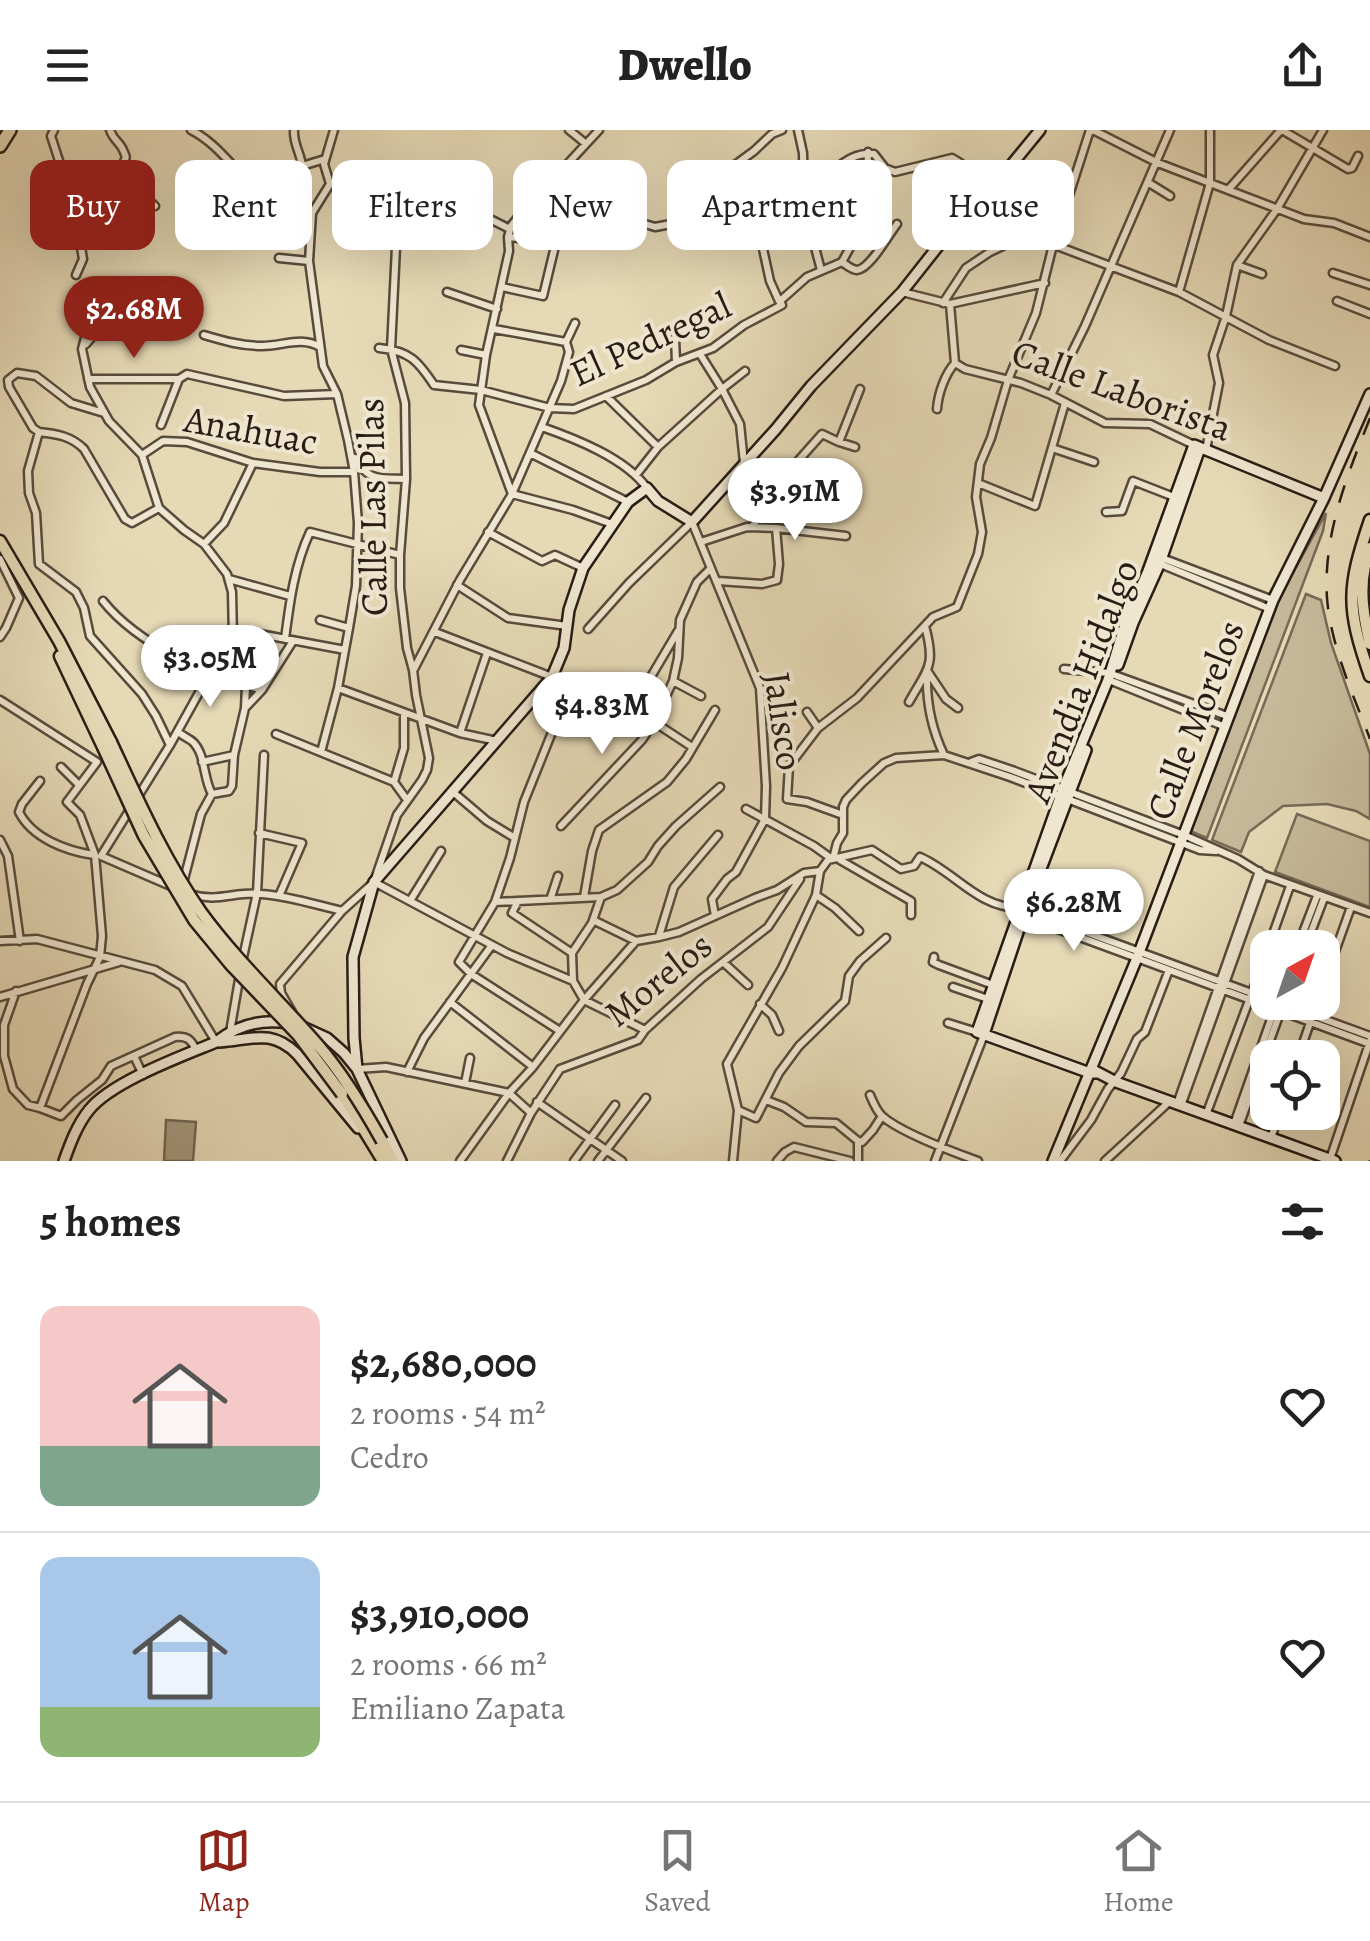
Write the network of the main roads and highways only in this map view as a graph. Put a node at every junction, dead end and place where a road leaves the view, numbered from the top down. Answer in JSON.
{"nodes":[{"id":1,"x":10,"y":130,"type":"edge"},
{"id":2,"x":0,"y":146,"type":"edge"},
{"id":3,"x":1370,"y":520,"type":"edge"},
{"id":4,"x":0,"y":540,"type":"edge"},
{"id":5,"x":1370,"y":548,"type":"edge"},
{"id":6,"x":1370,"y":644,"type":"edge"},
{"id":7,"x":1370,"y":676,"type":"edge"},
{"id":8,"x":107,"y":745,"type":"junction"},
{"id":9,"x":383,"y":1161,"type":"edge"},
{"id":10,"x":393,"y":1161,"type":"edge"}],
"edges":[{"from":1,"to":2,"type":"highway"},
{"from":3,"to":7,"type":"main road"},
{"from":4,"to":8,"type":"main road"},
{"from":5,"to":6,"type":"main road"},
{"from":8,"to":9,"type":"main road","bridge":true},
{"from":8,"to":10,"type":"main road","bridge":true}]}
